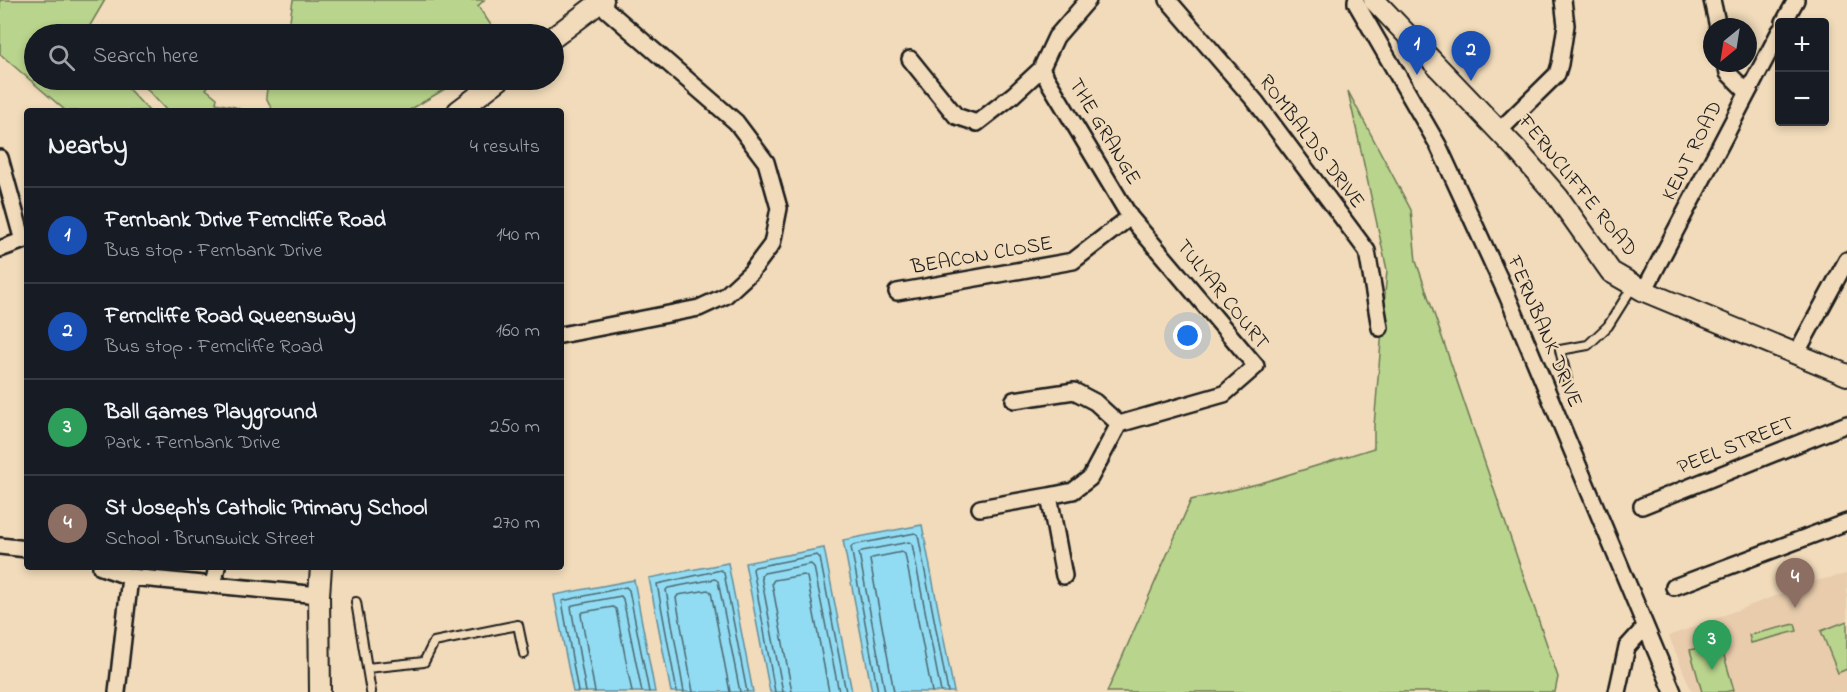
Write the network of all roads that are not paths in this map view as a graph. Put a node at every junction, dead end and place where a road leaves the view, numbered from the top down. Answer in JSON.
{"nodes":[{"id":1,"x":1088,"y":0,"type":"edge"},
{"id":2,"x":1168,"y":0,"type":"edge"},
{"id":3,"x":1356,"y":0,"type":"edge"},
{"id":4,"x":1374,"y":0,"type":"edge"},
{"id":5,"x":1563,"y":0,"type":"edge"},
{"id":6,"x":1712,"y":0,"type":"edge"},
{"id":7,"x":1796,"y":0,"type":"edge"},
{"id":8,"x":601,"y":2,"type":"edge"},
{"id":9,"x":1716,"y":18,"type":"edge"},
{"id":10,"x":1786,"y":18,"type":"edge"},
{"id":11,"x":564,"y":30,"type":"edge"},
{"id":12,"x":1775,"y":40,"type":"edge"},
{"id":13,"x":910,"y":59,"type":"dead end"},
{"id":14,"x":1041,"y":69,"type":"junction"},
{"id":15,"x":1728,"y":72,"type":"edge"},
{"id":16,"x":486,"y":90,"type":"edge"},
{"id":17,"x":1747,"y":92,"type":"junction"},
{"id":18,"x":462,"y":108,"type":"edge"},
{"id":19,"x":1500,"y":130,"type":"junction"},
{"id":20,"x":0,"y":158,"type":"edge"},
{"id":21,"x":1131,"y":217,"type":"junction"},
{"id":22,"x":24,"y":237,"type":"edge"},
{"id":23,"x":24,"y":240,"type":"edge"},
{"id":24,"x":0,"y":249,"type":"edge"},
{"id":25,"x":1847,"y":260,"type":"edge"},
{"id":26,"x":1639,"y":288,"type":"junction"},
{"id":27,"x":897,"y":292,"type":"dead end"},
{"id":28,"x":1380,"y":328,"type":"dead end"},
{"id":29,"x":564,"y":333,"type":"edge"},
{"id":30,"x":1796,"y":354,"type":"junction"},
{"id":31,"x":1847,"y":375,"type":"edge"},
{"id":32,"x":1568,"y":379,"type":"dead end"},
{"id":33,"x":1014,"y":400,"type":"dead end"},
{"id":34,"x":1119,"y":424,"type":"junction"},
{"id":35,"x":1847,"y":424,"type":"edge"},
{"id":36,"x":1048,"y":496,"type":"junction"},
{"id":37,"x":1642,"y":506,"type":"dead end"},
{"id":38,"x":980,"y":508,"type":"dead end"},
{"id":39,"x":1847,"y":522,"type":"edge"},
{"id":40,"x":0,"y":546,"type":"edge"},
{"id":41,"x":24,"y":549,"type":"edge"},
{"id":42,"x":110,"y":570,"type":"edge"},
{"id":43,"x":216,"y":570,"type":"edge"},
{"id":44,"x":321,"y":570,"type":"edge"},
{"id":45,"x":1064,"y":576,"type":"dead end"},
{"id":46,"x":130,"y":577,"type":"junction"},
{"id":47,"x":213,"y":585,"type":"junction"},
{"id":48,"x":1674,"y":587,"type":"dead end"},
{"id":49,"x":319,"y":595,"type":"junction"},
{"id":50,"x":356,"y":602,"type":"dead end"},
{"id":51,"x":1646,"y":627,"type":"junction"},
{"id":52,"x":524,"y":654,"type":"dead end"},
{"id":53,"x":367,"y":668,"type":"junction"},
{"id":54,"x":117,"y":692,"type":"edge"},
{"id":55,"x":320,"y":692,"type":"edge"},
{"id":56,"x":371,"y":692,"type":"edge"},
{"id":57,"x":1617,"y":692,"type":"edge"},
{"id":58,"x":1673,"y":692,"type":"edge"}],
"edges":[{"from":1,"to":14,"type":"street"},
{"from":2,"to":28,"type":"street","name":"ROMBALDS DRIVE"},
{"from":3,"to":51,"type":"street","name":"FERNBANK DRIVE"},
{"from":4,"to":19,"type":"street","name":"FERNCLIFFE ROAD"},
{"from":5,"to":19,"type":"street"},
{"from":6,"to":9,"type":"street"},
{"from":7,"to":10,"type":"street"},
{"from":8,"to":11,"type":"street"},
{"from":8,"to":29,"type":"street"},
{"from":12,"to":17,"type":"street","name":"KENT ROAD"},
{"from":13,"to":14,"type":"street"},
{"from":14,"to":21,"type":"street","name":"THE GRANGE"},
{"from":15,"to":17,"type":"street"},
{"from":16,"to":18,"type":"street"},
{"from":17,"to":26,"type":"street","name":"KENT ROAD"},
{"from":19,"to":26,"type":"street","name":"FERNCLIFFE ROAD"},
{"from":20,"to":22,"type":"street"},
{"from":21,"to":27,"type":"street","name":"BEACON CLOSE"},
{"from":21,"to":34,"type":"street","name":"TULYAR COURT"},
{"from":23,"to":24,"type":"street"},
{"from":25,"to":30,"type":"street"},
{"from":26,"to":30,"type":"street","name":"FERNCLIFFE ROAD"},
{"from":26,"to":32,"type":"lane"},
{"from":30,"to":31,"type":"street","name":"FERNCLIFFE ROAD"},
{"from":33,"to":34,"type":"street"},
{"from":34,"to":36,"type":"street"},
{"from":35,"to":37,"type":"street","name":"PEEL STREET"},
{"from":36,"to":38,"type":"street"},
{"from":36,"to":45,"type":"street"},
{"from":39,"to":48,"type":"street"},
{"from":40,"to":41,"type":"street"},
{"from":42,"to":46,"type":"street"},
{"from":43,"to":47,"type":"street"},
{"from":44,"to":49,"type":"street"},
{"from":46,"to":47,"type":"street"},
{"from":46,"to":54,"type":"street"},
{"from":47,"to":49,"type":"street"},
{"from":49,"to":55,"type":"street"},
{"from":50,"to":53,"type":"lane"},
{"from":51,"to":57,"type":"street"},
{"from":51,"to":58,"type":"street","name":"FERNBANK DRIVE"},
{"from":52,"to":53,"type":"lane"},
{"from":53,"to":56,"type":"lane"}]}
